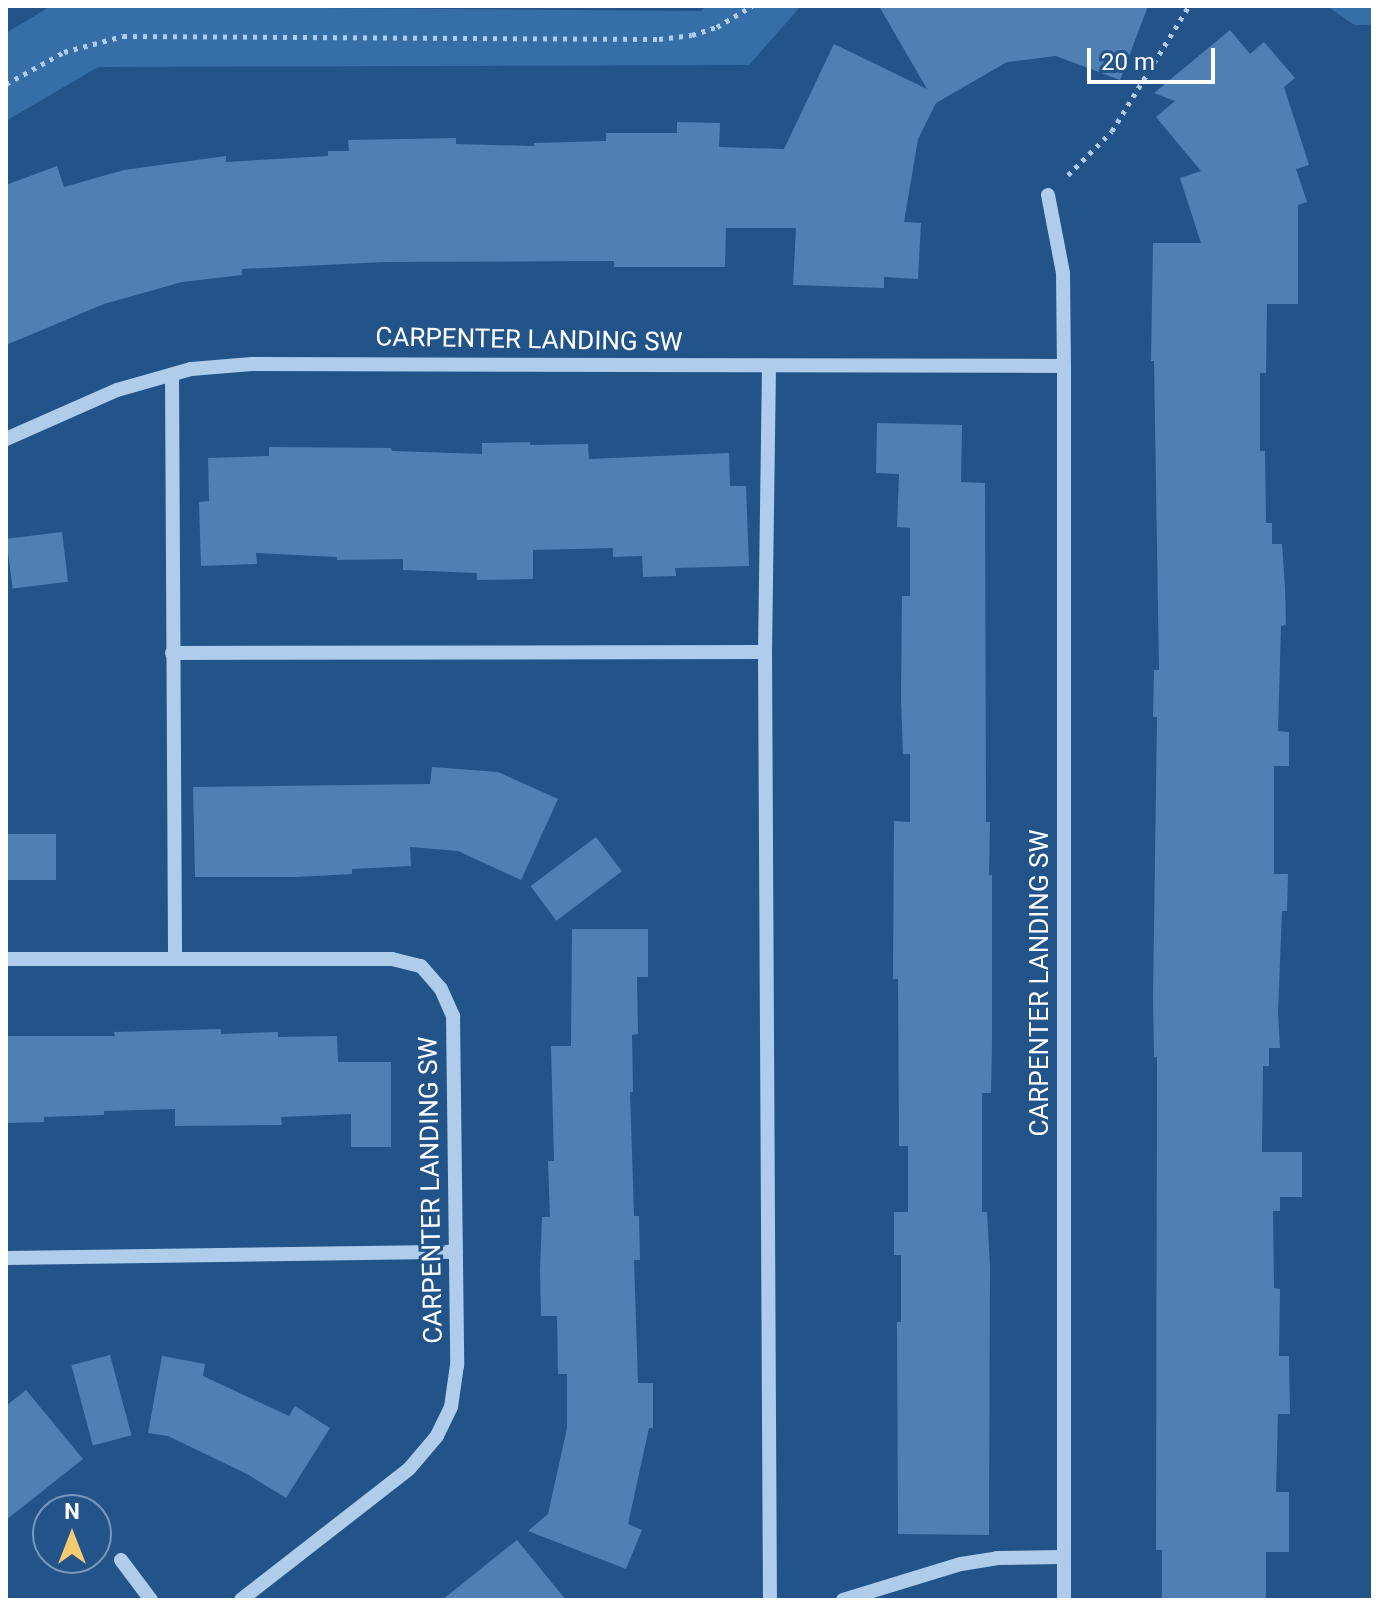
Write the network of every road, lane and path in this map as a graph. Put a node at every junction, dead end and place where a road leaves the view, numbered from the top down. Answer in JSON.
{"nodes":[{"id":1,"x":752,"y":6,"type":"edge"},
{"id":2,"x":1189,"y":6,"type":"edge"},
{"id":3,"x":6,"y":84,"type":"edge"},
{"id":4,"x":1048,"y":195,"type":"joint"},
{"id":5,"x":769,"y":366,"type":"junction"},
{"id":6,"x":1064,"y":366,"type":"junction"},
{"id":7,"x":172,"y":375,"type":"junction"},
{"id":8,"x":6,"y":439,"type":"edge"},
{"id":9,"x":765,"y":652,"type":"junction"},
{"id":10,"x":172,"y":653,"type":"junction"},
{"id":11,"x":175,"y":957,"type":"junction"},
{"id":12,"x":6,"y":959,"type":"edge"},
{"id":13,"x":456,"y":1252,"type":"junction"},
{"id":14,"x":6,"y":1258,"type":"edge"},
{"id":15,"x":1063,"y":1557,"type":"junction"},
{"id":16,"x":121,"y":1560,"type":"dead end"},
{"id":17,"x":151,"y":1600,"type":"edge"},
{"id":18,"x":241,"y":1600,"type":"edge"},
{"id":19,"x":770,"y":1600,"type":"edge"},
{"id":20,"x":843,"y":1600,"type":"edge"},
{"id":21,"x":1064,"y":1600,"type":"edge"}],
"edges":[{"from":1,"to":3,"type":"path"},
{"from":2,"to":4,"type":"path"},
{"from":4,"to":6,"type":"street","name":"CARPENTER LANDING SW"},
{"from":5,"to":6,"type":"street","name":"CARPENTER LANDING SW"},
{"from":5,"to":7,"type":"street","name":"CARPENTER LANDING SW"},
{"from":5,"to":9,"type":"street"},
{"from":6,"to":15,"type":"street","name":"CARPENTER LANDING SW"},
{"from":7,"to":8,"type":"street","name":"CARPENTER LANDING SW"},
{"from":7,"to":10,"type":"street"},
{"from":9,"to":10,"type":"street"},
{"from":9,"to":19,"type":"street"},
{"from":10,"to":11,"type":"street"},
{"from":11,"to":12,"type":"street","name":"CARPENTER LANDING SW"},
{"from":11,"to":13,"type":"street","name":"CARPENTER LANDING SW"},
{"from":13,"to":14,"type":"street"},
{"from":13,"to":18,"type":"street","name":"CARPENTER LANDING SW"},
{"from":15,"to":20,"type":"street"},
{"from":15,"to":21,"type":"street","name":"CARPENTER LANDING SW"},
{"from":16,"to":17,"type":"street"}]}
